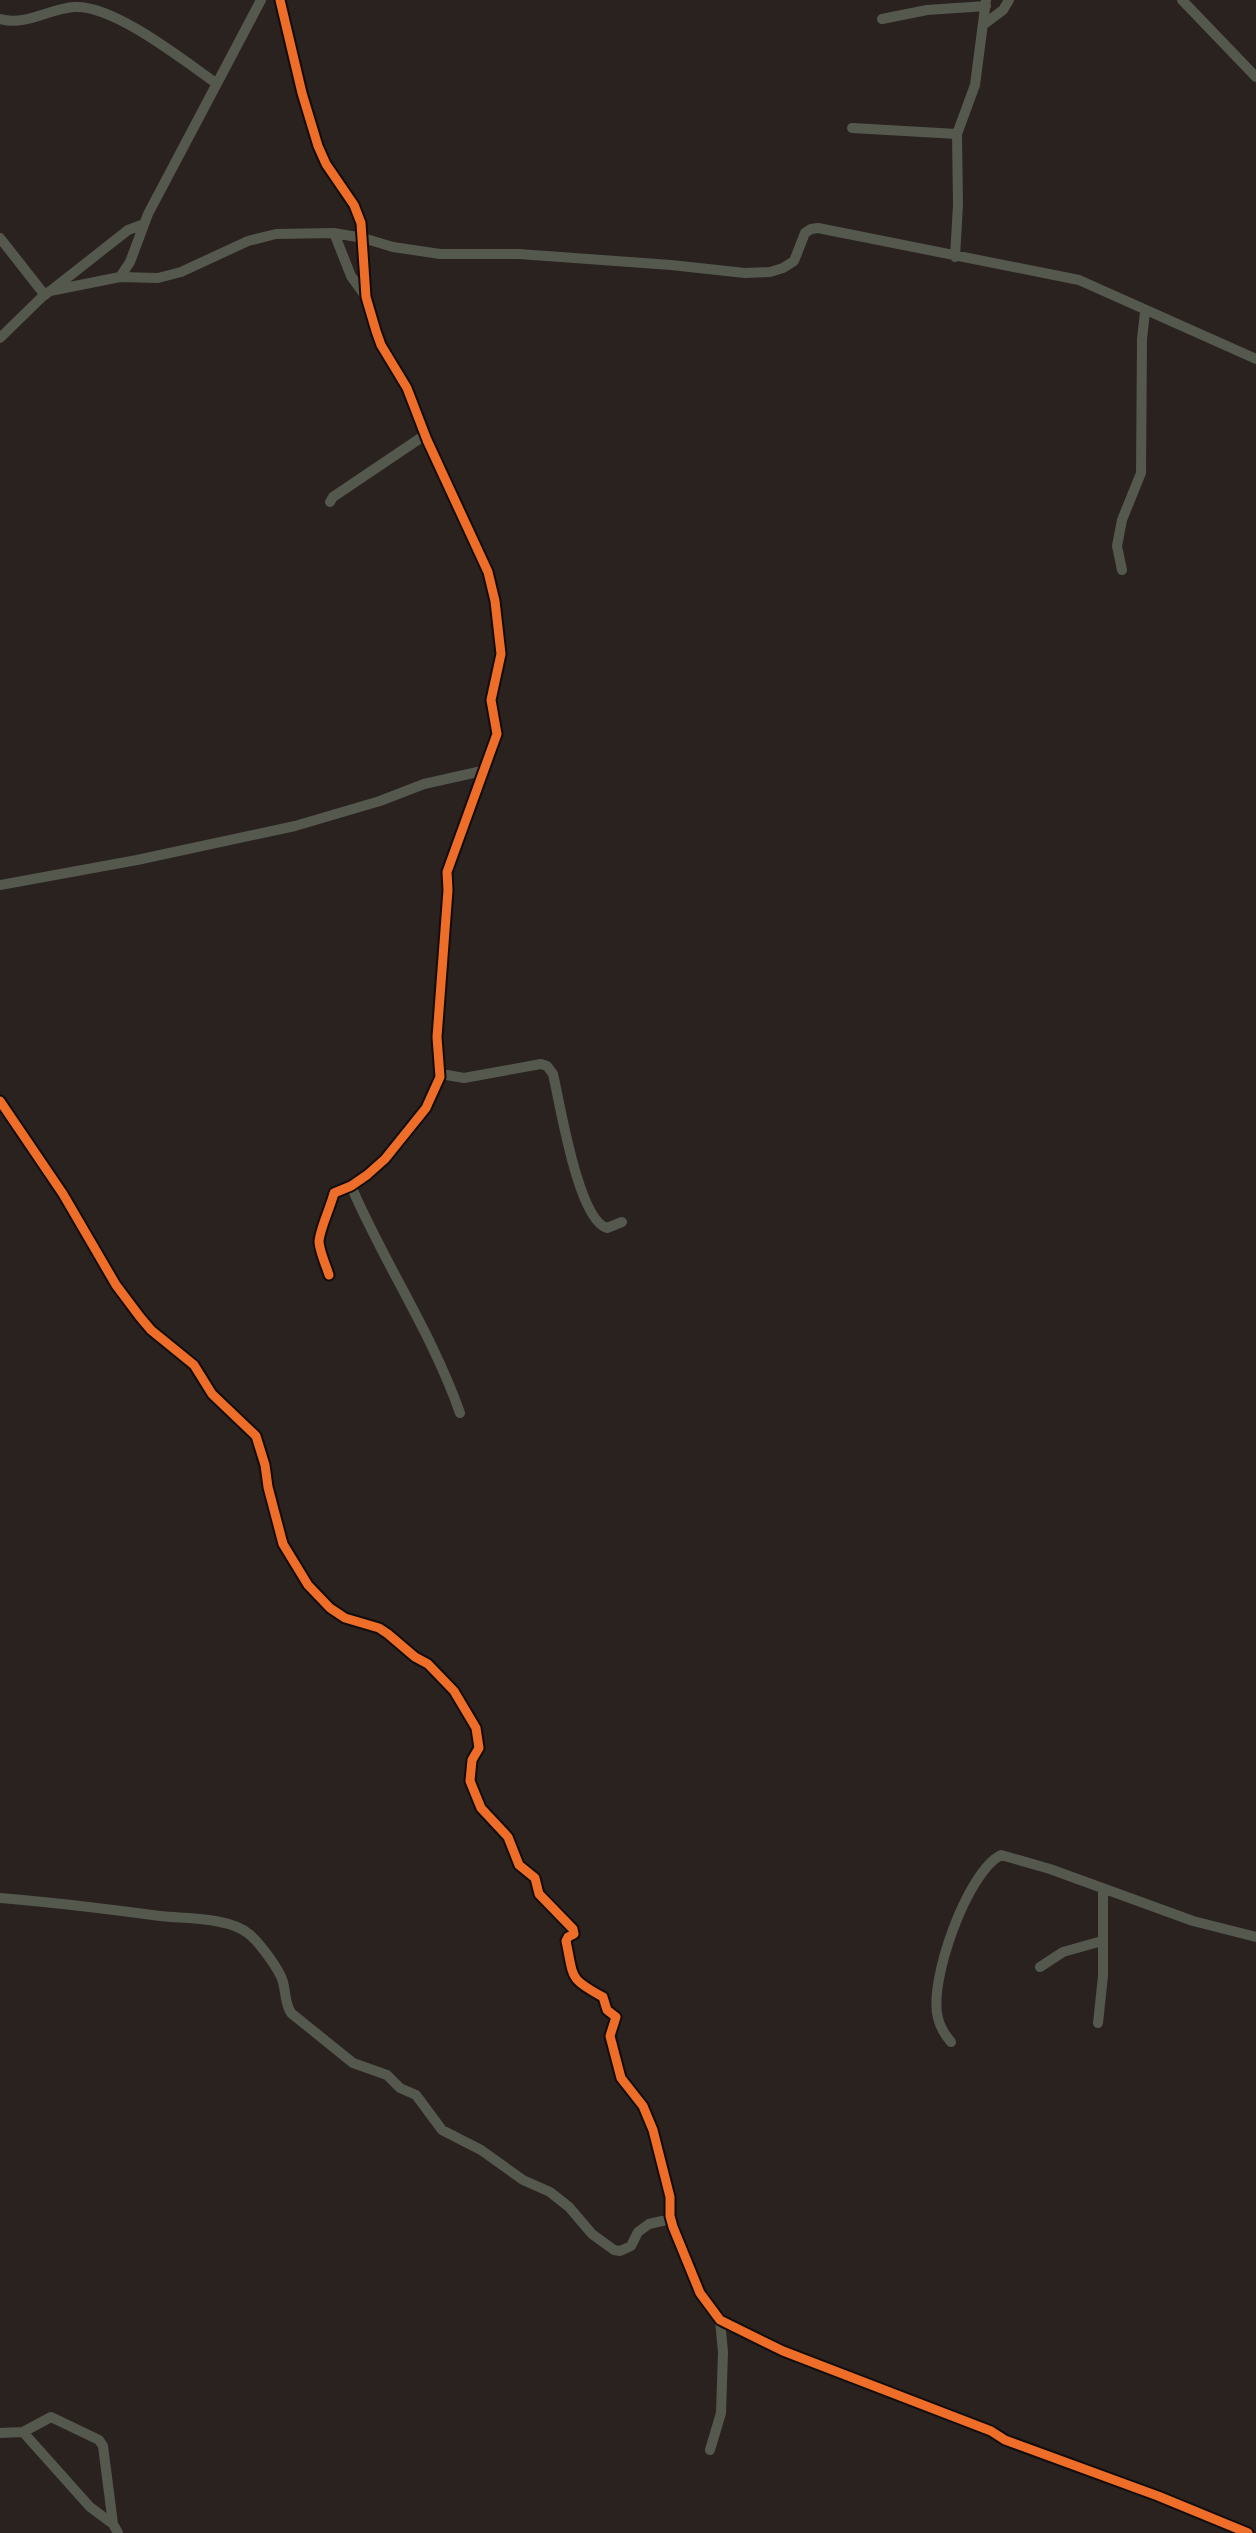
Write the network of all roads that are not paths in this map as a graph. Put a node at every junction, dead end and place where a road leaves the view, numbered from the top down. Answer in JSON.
{"nodes":[{"id":1,"x":261,"y":0,"type":"edge"},
{"id":2,"x":280,"y":0,"type":"edge"},
{"id":3,"x":1009,"y":0,"type":"edge"},
{"id":4,"x":1182,"y":0,"type":"edge"},
{"id":5,"x":986,"y":3,"type":"edge"},
{"id":6,"x":88,"y":4,"type":"edge"},
{"id":7,"x":0,"y":19,"type":"edge"},
{"id":8,"x":882,"y":19,"type":"dead end"},
{"id":9,"x":984,"y":25,"type":"junction"},
{"id":10,"x":1256,"y":77,"type":"edge"},
{"id":11,"x":215,"y":83,"type":"junction"},
{"id":12,"x":852,"y":128,"type":"dead end"},
{"id":13,"x":957,"y":134,"type":"junction"},
{"id":14,"x":144,"y":224,"type":"junction"},
{"id":15,"x":334,"y":233,"type":"junction"},
{"id":16,"x":0,"y":238,"type":"edge"},
{"id":17,"x":363,"y":238,"type":"junction"},
{"id":18,"x":955,"y":257,"type":"junction"},
{"id":19,"x":120,"y":277,"type":"junction"},
{"id":20,"x":47,"y":293,"type":"junction"},
{"id":21,"x":366,"y":297,"type":"junction"},
{"id":22,"x":1145,"y":312,"type":"junction"},
{"id":23,"x":0,"y":338,"type":"edge"},
{"id":24,"x":1256,"y":359,"type":"edge"},
{"id":25,"x":425,"y":435,"type":"junction"},
{"id":26,"x":330,"y":502,"type":"dead end"},
{"id":27,"x":1122,"y":570,"type":"dead end"},
{"id":28,"x":482,"y":771,"type":"junction"},
{"id":29,"x":0,"y":885,"type":"edge"},
{"id":30,"x":441,"y":1074,"type":"junction"},
{"id":31,"x":0,"y":1101,"type":"edge"},
{"id":32,"x":351,"y":1186,"type":"junction"},
{"id":33,"x":622,"y":1222,"type":"dead end"},
{"id":34,"x":329,"y":1275,"type":"dead end"},
{"id":35,"x":460,"y":1413,"type":"dead end"},
{"id":36,"x":1103,"y":1889,"type":"junction"},
{"id":37,"x":0,"y":1898,"type":"edge"},
{"id":38,"x":1256,"y":1937,"type":"edge"},
{"id":39,"x":1102,"y":1941,"type":"junction"},
{"id":40,"x":1040,"y":1967,"type":"dead end"},
{"id":41,"x":1098,"y":2023,"type":"dead end"},
{"id":42,"x":951,"y":2042,"type":"dead end"},
{"id":43,"x":671,"y":2219,"type":"junction"},
{"id":44,"x":720,"y":2320,"type":"junction"},
{"id":45,"x":23,"y":2432,"type":"junction"},
{"id":46,"x":0,"y":2433,"type":"edge"},
{"id":47,"x":710,"y":2450,"type":"dead end"},
{"id":48,"x":116,"y":2529,"type":"edge"},
{"id":49,"x":1248,"y":2533,"type":"edge"}],
"edges":[{"from":1,"to":11,"type":"street"},
{"from":2,"to":17,"type":"street"},
{"from":3,"to":9,"type":"street"},
{"from":4,"to":10,"type":"street"},
{"from":5,"to":8,"type":"street"},
{"from":5,"to":9,"type":"street"},
{"from":6,"to":7,"type":"street"},
{"from":6,"to":11,"type":"street"},
{"from":9,"to":13,"type":"street"},
{"from":11,"to":14,"type":"street"},
{"from":12,"to":13,"type":"street"},
{"from":13,"to":18,"type":"street"},
{"from":14,"to":19,"type":"street"},
{"from":14,"to":20,"type":"street"},
{"from":15,"to":17,"type":"street"},
{"from":15,"to":19,"type":"street"},
{"from":15,"to":21,"type":"street"},
{"from":16,"to":20,"type":"street"},
{"from":17,"to":18,"type":"street"},
{"from":17,"to":21,"type":"street"},
{"from":18,"to":22,"type":"street"},
{"from":19,"to":20,"type":"street"},
{"from":20,"to":23,"type":"street"},
{"from":21,"to":25,"type":"street"},
{"from":22,"to":24,"type":"street"},
{"from":22,"to":27,"type":"street"},
{"from":25,"to":26,"type":"street"},
{"from":25,"to":28,"type":"street"},
{"from":28,"to":29,"type":"street"},
{"from":28,"to":30,"type":"street"},
{"from":30,"to":32,"type":"street"},
{"from":30,"to":33,"type":"street"},
{"from":31,"to":43,"type":"street"},
{"from":32,"to":34,"type":"street"},
{"from":32,"to":35,"type":"street"},
{"from":36,"to":38,"type":"street"},
{"from":36,"to":39,"type":"street"},
{"from":36,"to":42,"type":"street"},
{"from":37,"to":43,"type":"street"},
{"from":39,"to":40,"type":"street"},
{"from":39,"to":41,"type":"street"},
{"from":43,"to":44,"type":"street"},
{"from":44,"to":47,"type":"street"},
{"from":44,"to":49,"type":"street"},
{"from":45,"to":46,"type":"street"},
{"from":45,"to":48,"type":"street"},
{"from":45,"to":48,"type":"street"}]}
